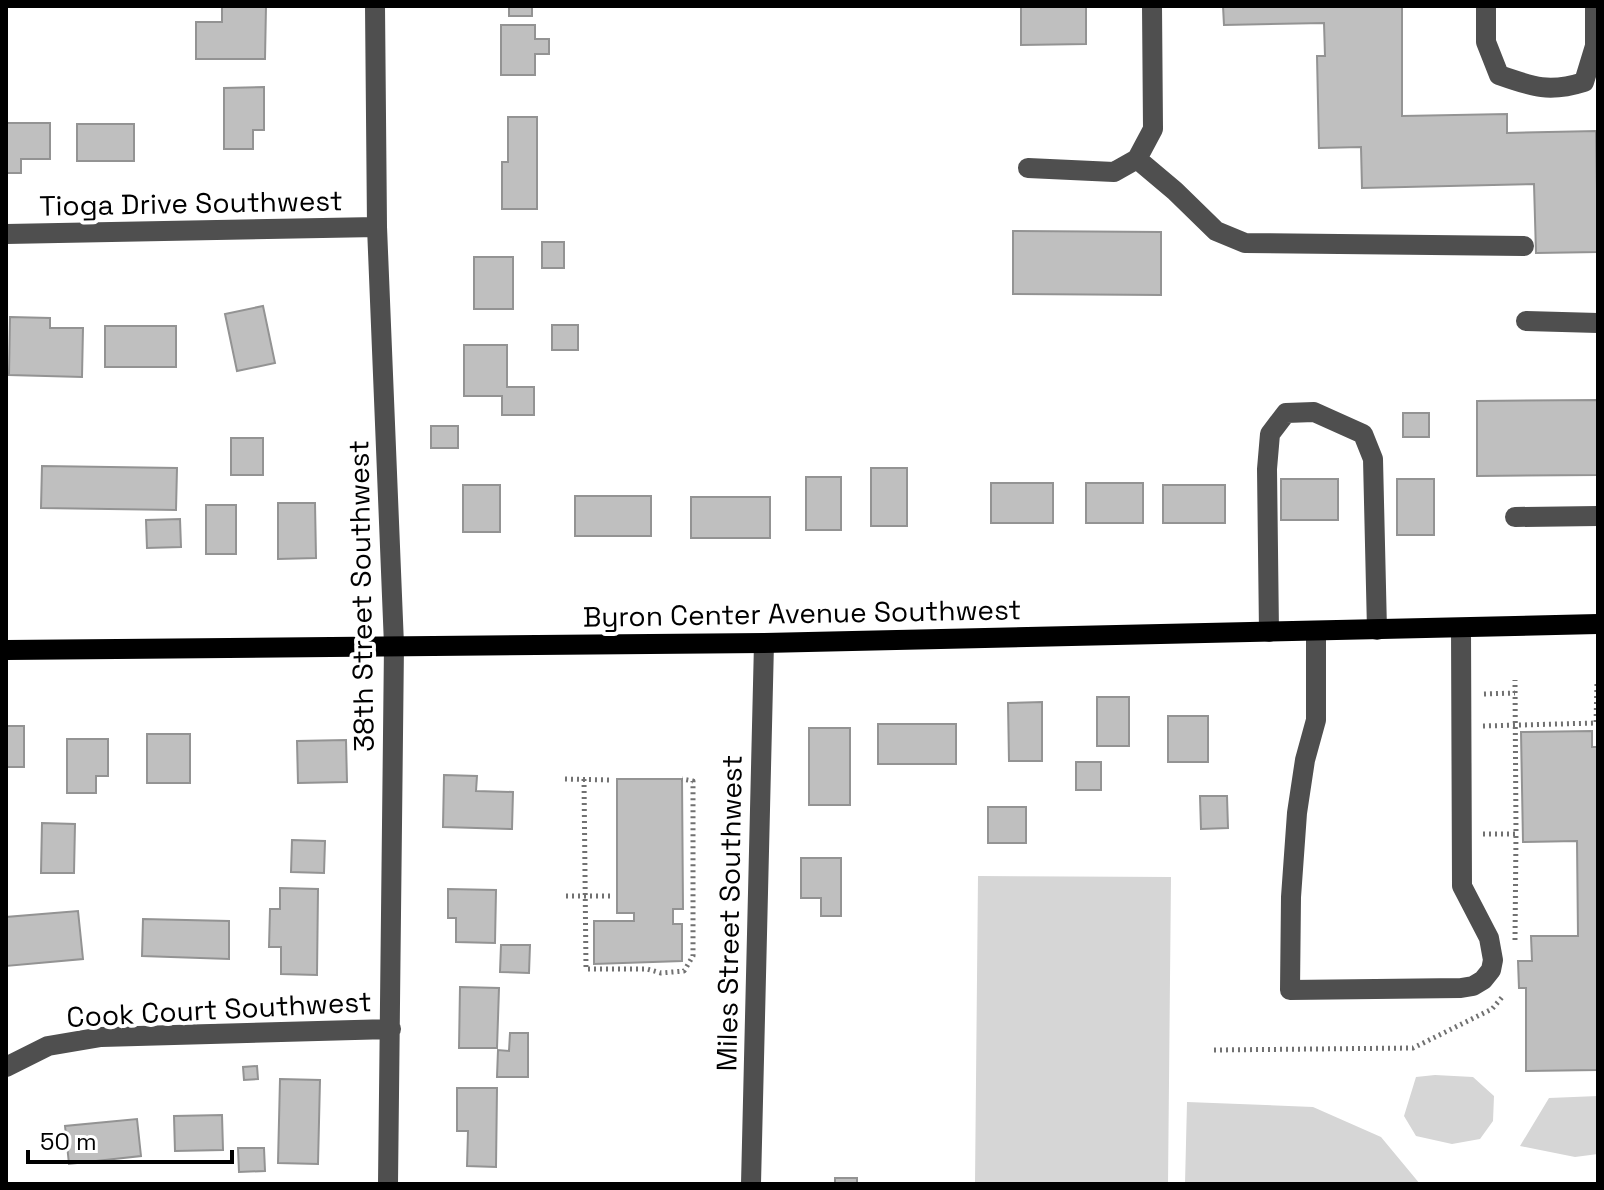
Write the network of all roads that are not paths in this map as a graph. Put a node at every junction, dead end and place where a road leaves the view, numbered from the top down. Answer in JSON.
{"nodes":[{"id":1,"x":375,"y":6,"type":"edge"},
{"id":2,"x":1152,"y":6,"type":"edge"},
{"id":3,"x":1486,"y":6,"type":"edge"},
{"id":4,"x":1595,"y":6,"type":"edge"},
{"id":5,"x":1137,"y":159,"type":"junction"},
{"id":6,"x":1028,"y":168,"type":"dead end"},
{"id":7,"x":377,"y":227,"type":"junction"},
{"id":8,"x":6,"y":234,"type":"edge"},
{"id":9,"x":1524,"y":246,"type":"dead end"},
{"id":10,"x":1526,"y":321,"type":"dead end"},
{"id":11,"x":1598,"y":323,"type":"edge"},
{"id":12,"x":1598,"y":516,"type":"edge"},
{"id":13,"x":1515,"y":517,"type":"dead end"},
{"id":14,"x":1598,"y":624,"type":"edge"},
{"id":15,"x":1461,"y":628,"type":"junction"},
{"id":16,"x":1377,"y":630,"type":"junction"},
{"id":17,"x":1316,"y":631,"type":"junction"},
{"id":18,"x":1269,"y":632,"type":"junction"},
{"id":19,"x":764,"y":643,"type":"junction"},
{"id":20,"x":394,"y":645,"type":"junction"},
{"id":21,"x":6,"y":650,"type":"edge"},
{"id":22,"x":391,"y":1029,"type":"junction"},
{"id":23,"x":6,"y":1067,"type":"edge"},
{"id":24,"x":388,"y":1184,"type":"edge"},
{"id":25,"x":751,"y":1184,"type":"edge"}],
"edges":[{"from":1,"to":7,"type":"street","name":"38th Street Southwest"},
{"from":2,"to":5,"type":"street"},
{"from":3,"to":4,"type":"street"},
{"from":5,"to":6,"type":"street"},
{"from":5,"to":9,"type":"street"},
{"from":7,"to":8,"type":"street","name":"Tioga Drive Southwest"},
{"from":7,"to":20,"type":"street","name":"38th Street Southwest"},
{"from":10,"to":11,"type":"street"},
{"from":12,"to":13,"type":"street"},
{"from":14,"to":15,"type":"main road","name":"Byron Center Avenue Southwest"},
{"from":15,"to":16,"type":"main road","name":"Byron Center Avenue Southwest"},
{"from":15,"to":17,"type":"street"},
{"from":16,"to":17,"type":"main road","name":"Byron Center Avenue Southwest"},
{"from":16,"to":18,"type":"street"},
{"from":17,"to":18,"type":"main road","name":"Byron Center Avenue Southwest"},
{"from":18,"to":19,"type":"main road","name":"Byron Center Avenue Southwest"},
{"from":19,"to":20,"type":"main road","name":"Byron Center Avenue Southwest"},
{"from":19,"to":25,"type":"street","name":"Miles Street Southwest"},
{"from":20,"to":21,"type":"main road","name":"Byron Center Avenue Southwest"},
{"from":20,"to":22,"type":"street","name":"38th Street Southwest"},
{"from":22,"to":23,"type":"street","name":"Cook Court Southwest"},
{"from":22,"to":24,"type":"street","name":"38th Street Southwest"}]}
